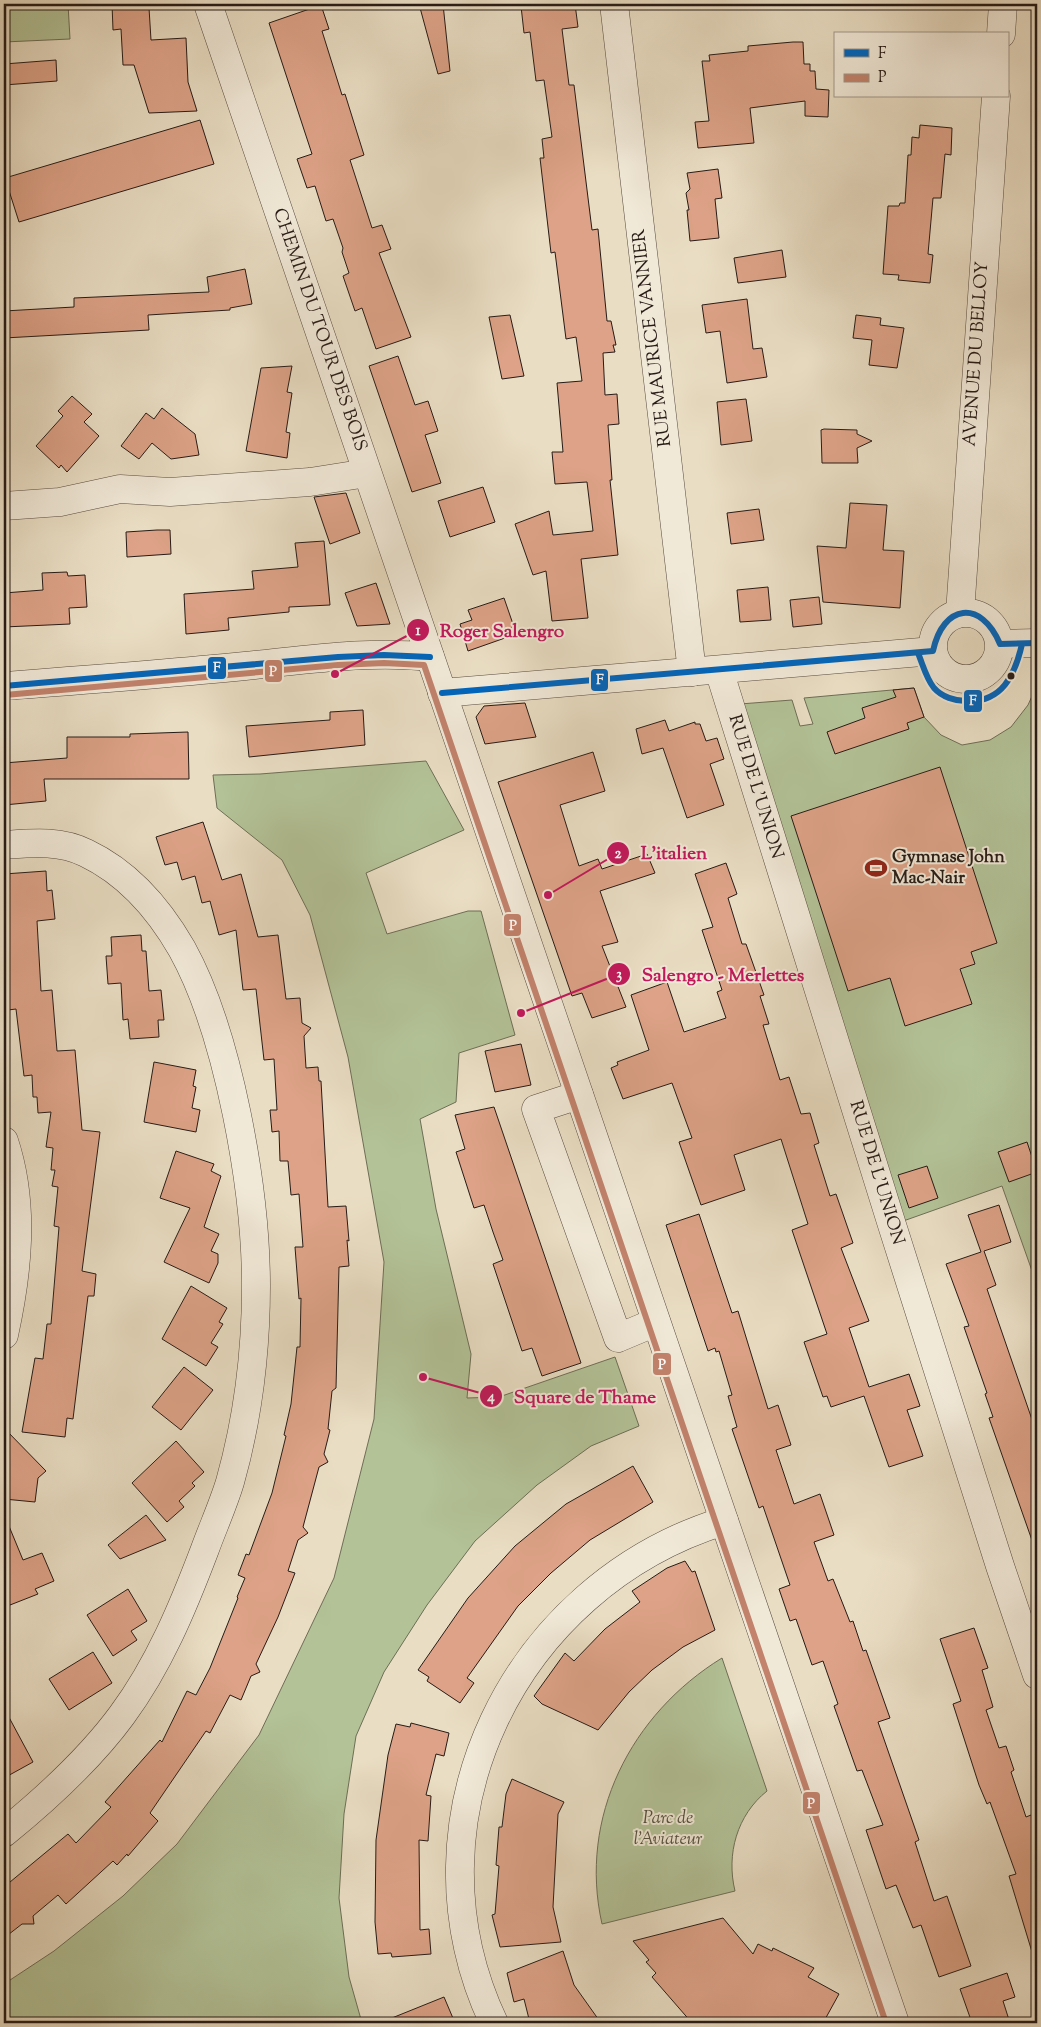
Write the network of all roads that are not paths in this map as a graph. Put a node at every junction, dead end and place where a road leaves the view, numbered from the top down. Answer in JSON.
{"nodes":[{"id":1,"x":208,"y":4,"type":"edge"},
{"id":2,"x":614,"y":4,"type":"edge"},
{"id":3,"x":1003,"y":4,"type":"edge"},
{"id":4,"x":1001,"y":32,"type":"edge"},
{"id":5,"x":996,"y":98,"type":"edge"},
{"id":6,"x":367,"y":473,"type":"junction"},
{"id":7,"x":4,"y":506,"type":"edge"},
{"id":8,"x":960,"y":613,"type":"junction"},
{"id":9,"x":1037,"y":643,"type":"edge"},
{"id":10,"x":1000,"y":644,"type":"junction"},
{"id":11,"x":933,"y":651,"type":"junction"},
{"id":12,"x":430,"y":657,"type":"junction"},
{"id":13,"x":706,"y":671,"type":"junction"},
{"id":14,"x":4,"y":686,"type":"edge"},
{"id":15,"x":442,"y":694,"type":"junction"},
{"id":16,"x":4,"y":845,"type":"edge"},
{"id":17,"x":579,"y":1095,"type":"junction"},
{"id":18,"x":4,"y":1140,"type":"edge"},
{"id":19,"x":656,"y":1322,"type":"junction"},
{"id":20,"x":4,"y":1336,"type":"edge"},
{"id":21,"x":724,"y":1521,"type":"junction"},
{"id":22,"x":1037,"y":1675,"type":"edge"},
{"id":23,"x":4,"y":1833,"type":"edge"},
{"id":24,"x":494,"y":2023,"type":"edge"},
{"id":25,"x":895,"y":2023,"type":"edge"}],
"edges":[{"from":1,"to":6,"type":"street","name":"CHEMIN DU TOUR DES BOIS"},
{"from":2,"to":13,"type":"street","name":"RUE MAURICE VANNIER"},
{"from":3,"to":4,"type":"street"},
{"from":5,"to":8,"type":"street","name":"AVENUE DU BELLOY"},
{"from":6,"to":7,"type":"street"},
{"from":6,"to":12,"type":"street","name":"CHEMIN DU TOUR DES BOIS"},
{"from":8,"to":10,"type":"street"},
{"from":8,"to":11,"type":"street"},
{"from":9,"to":10,"type":"street"},
{"from":10,"to":11,"type":"street"},
{"from":11,"to":13,"type":"street"},
{"from":12,"to":14,"type":"street"},
{"from":12,"to":15,"type":"street","name":"CHEMIN DU TOUR DES BOIS"},
{"from":13,"to":15,"type":"street"},
{"from":13,"to":22,"type":"street","name":"RUE DE L'UNION"},
{"from":15,"to":17,"type":"street","name":"CHEMIN DU TOUR DES BOIS"},
{"from":16,"to":23,"type":"street"},
{"from":17,"to":19,"type":"street","name":"CHEMIN DU TOUR DES BOIS"},
{"from":17,"to":19,"type":"street"},
{"from":18,"to":20,"type":"street"},
{"from":19,"to":21,"type":"street","name":"CHEMIN DU TOUR DES BOIS"},
{"from":21,"to":24,"type":"street"},
{"from":21,"to":25,"type":"street","name":"CHEMIN DU TOUR DES BOIS"}]}
